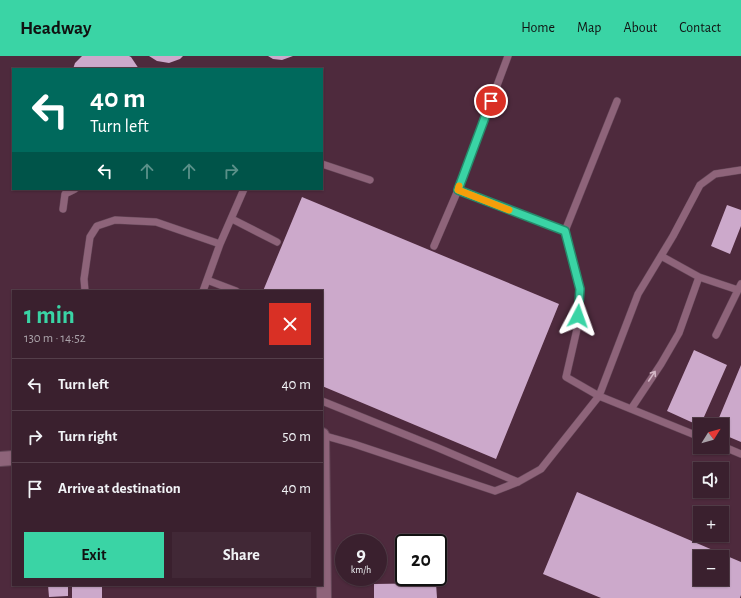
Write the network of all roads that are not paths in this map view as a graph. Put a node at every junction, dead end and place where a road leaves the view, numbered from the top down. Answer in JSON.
{"nodes":[{"id":1,"x":508,"y":56,"type":"edge"},
{"id":2,"x":617,"y":100,"type":"dead end"},
{"id":3,"x":323,"y":164,"type":"edge"},
{"id":4,"x":741,"y":170,"type":"edge"},
{"id":5,"x":370,"y":180,"type":"dead end"},
{"id":6,"x":73,"y":190,"type":"edge"},
{"id":7,"x":244,"y":190,"type":"edge"},
{"id":8,"x":458,"y":190,"type":"junction"},
{"id":9,"x":62,"y":209,"type":"dead end"},
{"id":10,"x":232,"y":219,"type":"junction"},
{"id":11,"x":565,"y":231,"type":"junction"},
{"id":12,"x":277,"y":242,"type":"dead end"},
{"id":13,"x":220,"y":244,"type":"junction"},
{"id":14,"x":434,"y":246,"type":"dead end"},
{"id":15,"x":661,"y":256,"type":"junction"},
{"id":16,"x":699,"y":276,"type":"junction"},
{"id":17,"x":207,"y":280,"type":"junction"},
{"id":18,"x":740,"y":287,"type":"edge"},
{"id":19,"x":85,"y":290,"type":"edge"},
{"id":20,"x":203,"y":290,"type":"edge"},
{"id":21,"x":233,"y":290,"type":"edge"},
{"id":22,"x":716,"y":335,"type":"dead end"},
{"id":23,"x":599,"y":396,"type":"junction"},
{"id":24,"x":323,"y":401,"type":"edge"},
{"id":25,"x":631,"y":409,"type":"junction"},
{"id":26,"x":693,"y":434,"type":"edge"},
{"id":27,"x":323,"y":435,"type":"edge"},
{"id":28,"x":729,"y":449,"type":"edge"},
{"id":29,"x":741,"y":454,"type":"edge"},
{"id":30,"x":323,"y":457,"type":"edge"},
{"id":31,"x":12,"y":458,"type":"edge"},
{"id":32,"x":0,"y":459,"type":"edge"},
{"id":33,"x":518,"y":482,"type":"junction"},
{"id":34,"x":324,"y":598,"type":"edge"}],
"edges":[{"from":1,"to":8,"type":"lane"},
{"from":2,"to":11,"type":"lane"},
{"from":3,"to":5,"type":"lane"},
{"from":4,"to":15,"type":"lane"},
{"from":6,"to":9,"type":"lane"},
{"from":7,"to":10,"type":"lane"},
{"from":8,"to":11,"type":"lane"},
{"from":8,"to":14,"type":"lane"},
{"from":10,"to":12,"type":"lane"},
{"from":10,"to":13,"type":"lane"},
{"from":11,"to":23,"type":"lane"},
{"from":13,"to":17,"type":"lane"},
{"from":13,"to":19,"type":"lane"},
{"from":15,"to":16,"type":"lane"},
{"from":15,"to":23,"type":"lane"},
{"from":16,"to":18,"type":"lane"},
{"from":25,"to":16,"type":"lane","one_way":true},
{"from":17,"to":20,"type":"lane"},
{"from":17,"to":21,"type":"lane"},
{"from":18,"to":22,"type":"lane"},
{"from":23,"to":25,"type":"lane"},
{"from":23,"to":33,"type":"lane"},
{"from":24,"to":33,"type":"lane"},
{"from":25,"to":26,"type":"lane"},
{"from":27,"to":33,"type":"lane"},
{"from":28,"to":29,"type":"lane"},
{"from":30,"to":34,"type":"street"},
{"from":31,"to":32,"type":"street"}]}
